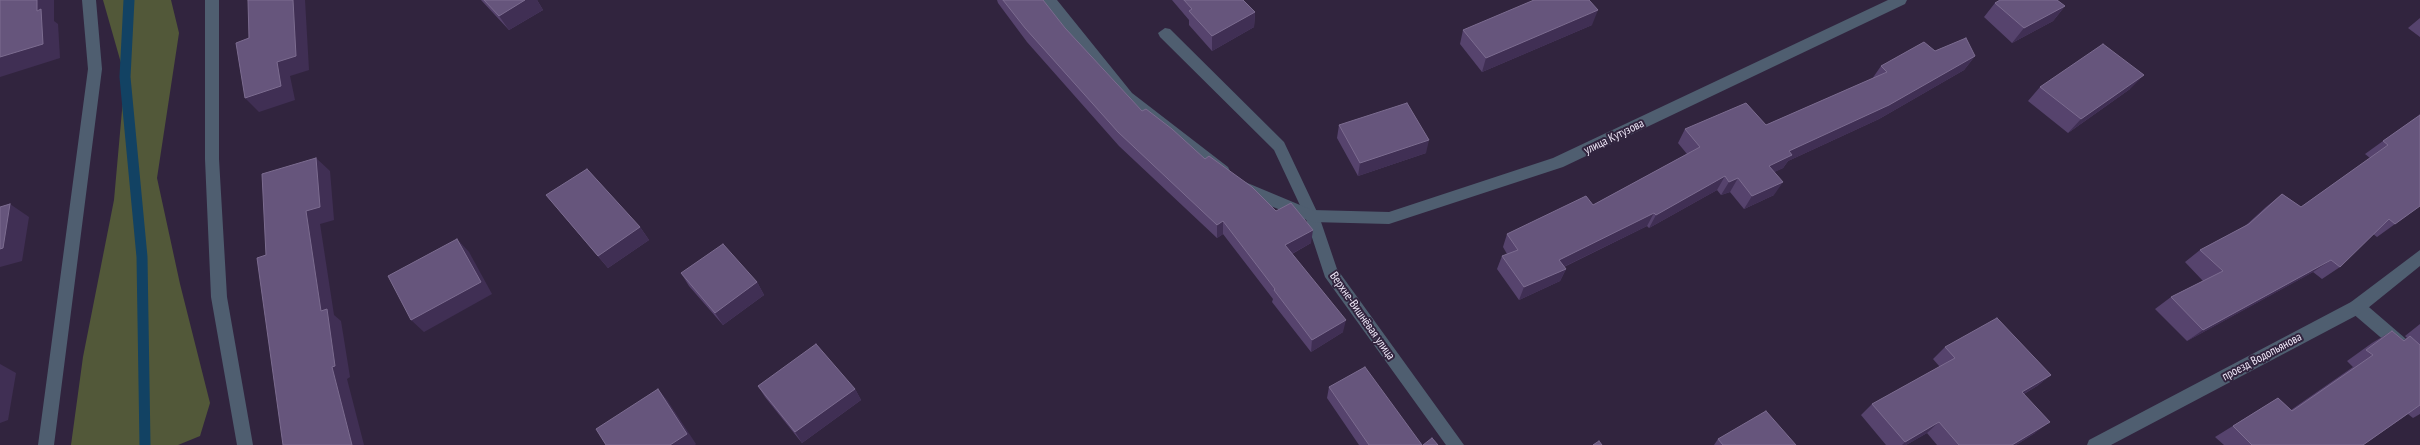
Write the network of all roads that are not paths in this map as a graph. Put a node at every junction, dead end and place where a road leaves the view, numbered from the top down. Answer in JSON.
{"nodes":[{"id":1,"x":89,"y":0,"type":"edge"},
{"id":2,"x":212,"y":0,"type":"edge"},
{"id":3,"x":1049,"y":0,"type":"edge"},
{"id":4,"x":1900,"y":0,"type":"edge"},
{"id":5,"x":1165,"y":33,"type":"dead end"},
{"id":6,"x":1312,"y":216,"type":"junction"},
{"id":7,"x":2420,"y":257,"type":"edge"},
{"id":8,"x":2357,"y":307,"type":"junction"},
{"id":9,"x":2420,"y":361,"type":"edge"},
{"id":10,"x":46,"y":445,"type":"edge"},
{"id":11,"x":244,"y":445,"type":"edge"},
{"id":12,"x":1456,"y":445,"type":"edge"},
{"id":13,"x":2095,"y":445,"type":"edge"}],
"edges":[{"from":1,"to":10,"type":"street"},
{"from":2,"to":11,"type":"street"},
{"from":3,"to":6,"type":"street"},
{"from":4,"to":6,"type":"street","name":"улица Кутузова"},
{"from":5,"to":6,"type":"street","name":"Верхне-Вишнёвая улица"},
{"from":6,"to":12,"type":"street","name":"Верхне-Вишнёвая улица"},
{"from":7,"to":8,"type":"street","name":"проезд Водопьянова"},
{"from":8,"to":9,"type":"street"},
{"from":8,"to":13,"type":"street","name":"проезд Водопьянова"}]}
